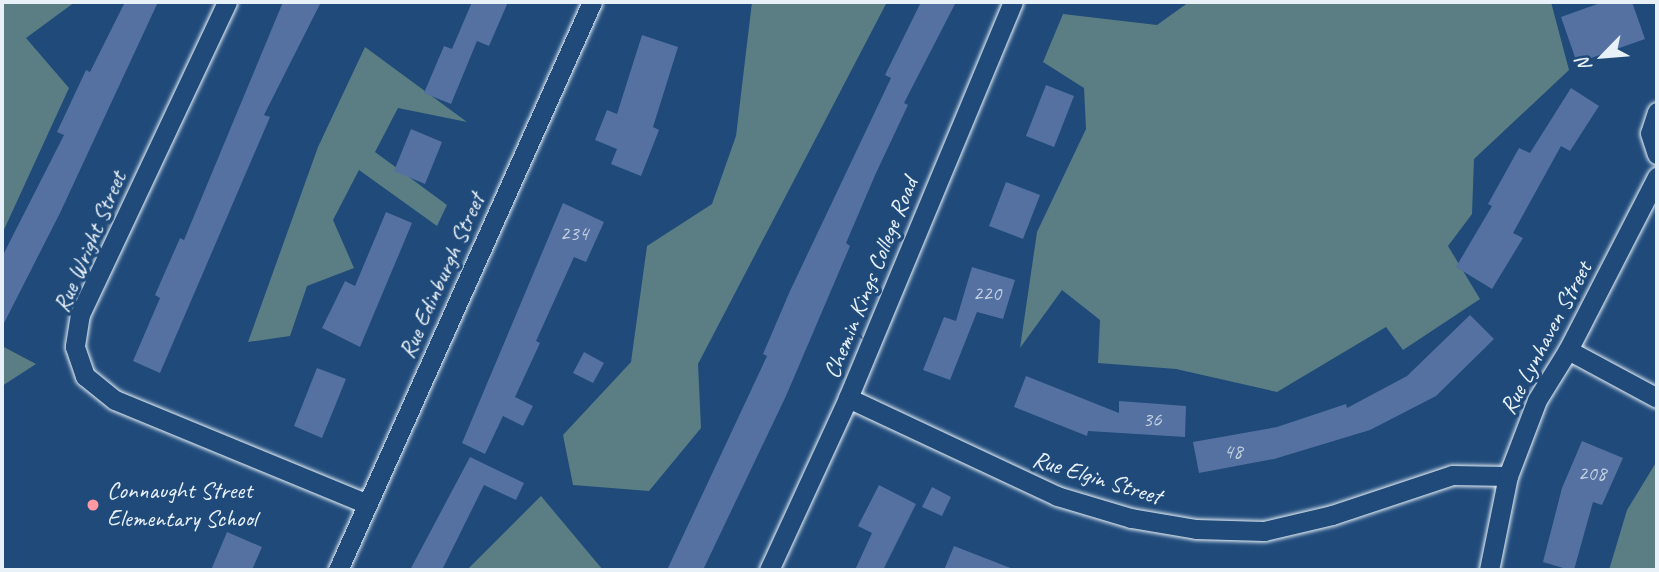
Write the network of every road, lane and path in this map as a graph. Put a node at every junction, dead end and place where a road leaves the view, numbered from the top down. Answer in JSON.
{"nodes":[{"id":1,"x":227,"y":2,"type":"edge"},
{"id":2,"x":592,"y":2,"type":"edge"},
{"id":3,"x":1013,"y":2,"type":"edge"},
{"id":4,"x":1657,"y":112,"type":"edge"},
{"id":5,"x":1657,"y":154,"type":"edge"},
{"id":6,"x":1657,"y":177,"type":"edge"},
{"id":7,"x":1568,"y":350,"type":"junction"},
{"id":8,"x":848,"y":398,"type":"junction"},
{"id":9,"x":1657,"y":398,"type":"edge"},
{"id":10,"x":1508,"y":476,"type":"junction"},
{"id":11,"x":367,"y":504,"type":"junction"},
{"id":12,"x":338,"y":570,"type":"edge"},
{"id":13,"x":769,"y":570,"type":"edge"},
{"id":14,"x":1489,"y":570,"type":"edge"}],
"edges":[{"from":1,"to":11,"type":"street","name":"Rue Wright Street"},
{"from":2,"to":11,"type":"street","name":"Rue Edinburgh Street"},
{"from":3,"to":8,"type":"street","name":"Chemin Kings College Road"},
{"from":4,"to":5,"type":"street"},
{"from":6,"to":7,"type":"street","name":"Rue Lynhaven Street"},
{"from":7,"to":9,"type":"street"},
{"from":7,"to":10,"type":"street","name":"Rue Lynhaven Street"},
{"from":8,"to":10,"type":"street","name":"Rue Elgin Street"},
{"from":8,"to":13,"type":"street","name":"Chemin Kings College Road"},
{"from":10,"to":14,"type":"street","name":"Rue Lynhaven Street"},
{"from":11,"to":12,"type":"street","name":"Rue Edinburgh Street"}]}
